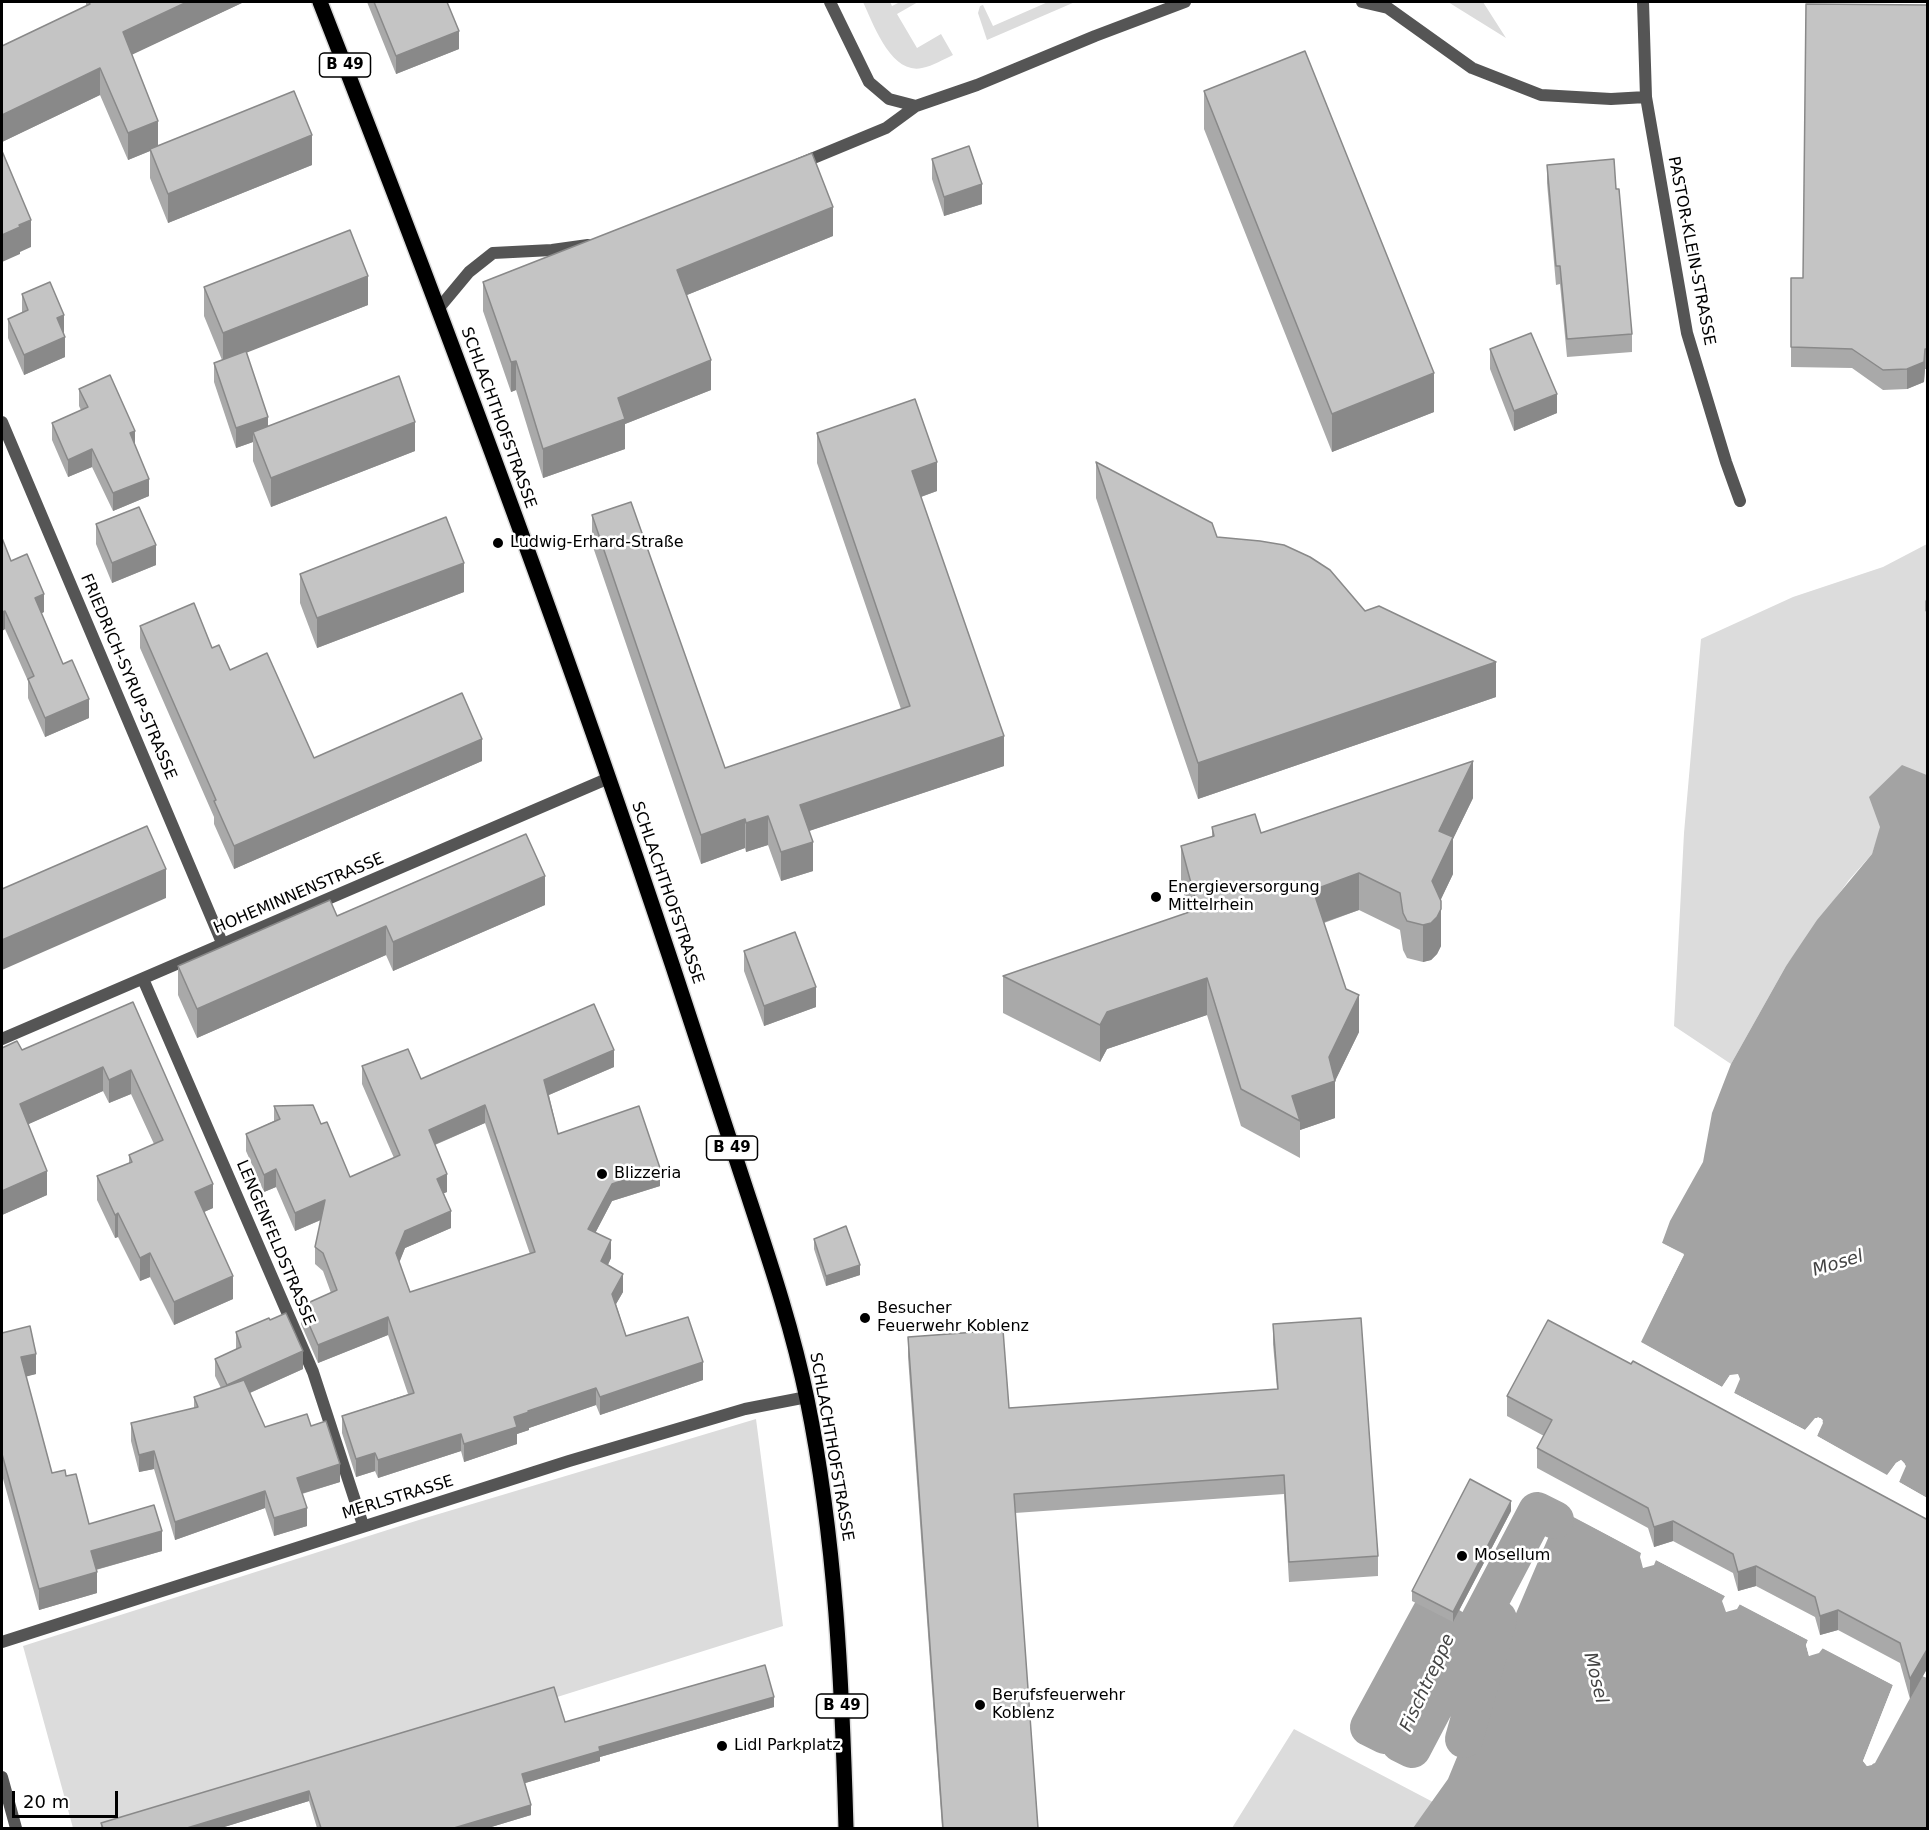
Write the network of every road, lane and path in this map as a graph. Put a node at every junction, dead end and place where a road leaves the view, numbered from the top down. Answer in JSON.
{"nodes":[{"id":1,"x":320,"y":2,"type":"edge"},
{"id":2,"x":831,"y":2,"type":"edge"},
{"id":3,"x":1185,"y":2,"type":"edge"},
{"id":4,"x":1362,"y":2,"type":"edge"},
{"id":5,"x":1643,"y":2,"type":"edge"},
{"id":6,"x":1646,"y":97,"type":"junction"},
{"id":7,"x":916,"y":106,"type":"junction"},
{"id":8,"x":786,"y":170,"type":"edge"},
{"id":9,"x":602,"y":243,"type":"edge"},
{"id":10,"x":439,"y":308,"type":"junction"},
{"id":11,"x":2,"y":422,"type":"edge"},
{"id":12,"x":1740,"y":501,"type":"dead end"},
{"id":13,"x":609,"y":778,"type":"junction"},
{"id":14,"x":223,"y":945,"type":"junction"},
{"id":15,"x":143,"y":979,"type":"junction"},
{"id":16,"x":2,"y":1039,"type":"edge"},
{"id":17,"x":807,"y":1397,"type":"junction"},
{"id":18,"x":363,"y":1525,"type":"junction"},
{"id":19,"x":2,"y":1642,"type":"edge"},
{"id":20,"x":2,"y":1777,"type":"edge"},
{"id":21,"x":16,"y":1828,"type":"edge"},
{"id":22,"x":846,"y":1828,"type":"edge"}],
"edges":[{"from":1,"to":10,"type":"main road","name":"SCHLACHTHOFSTRASSE","number":"B 49"},
{"from":2,"to":7,"type":"street"},
{"from":3,"to":7,"type":"street"},
{"from":4,"to":6,"type":"street"},
{"from":5,"to":6,"type":"street","name":"PASTOR-KLEIN-STRASSE"},
{"from":6,"to":12,"type":"street","name":"PASTOR-KLEIN-STRASSE"},
{"from":7,"to":8,"type":"street"},
{"from":9,"to":10,"type":"street"},
{"from":10,"to":13,"type":"main road","name":"SCHLACHTHOFSTRASSE","number":"B 49"},
{"from":11,"to":14,"type":"street","name":"FRIEDRICH-SYRUP-STRASSE"},
{"from":13,"to":14,"type":"street","name":"HOHEMINNENSTRASSE"},
{"from":13,"to":17,"type":"main road","name":"SCHLACHTHOFSTRASSE","number":"B 49"},
{"from":14,"to":15,"type":"street","name":"HOHEMINNENSTRASSE"},
{"from":15,"to":16,"type":"street","name":"HOHEMINNENSTRASSE"},
{"from":15,"to":18,"type":"street","name":"LENGENFELDSTRASSE"},
{"from":17,"to":18,"type":"street","name":"MERLSTRASSE"},
{"from":17,"to":22,"type":"main road","name":"SCHLACHTHOFSTRASSE","number":"B 49"},
{"from":18,"to":19,"type":"street","name":"MERLSTRASSE"},
{"from":20,"to":21,"type":"street"}]}
